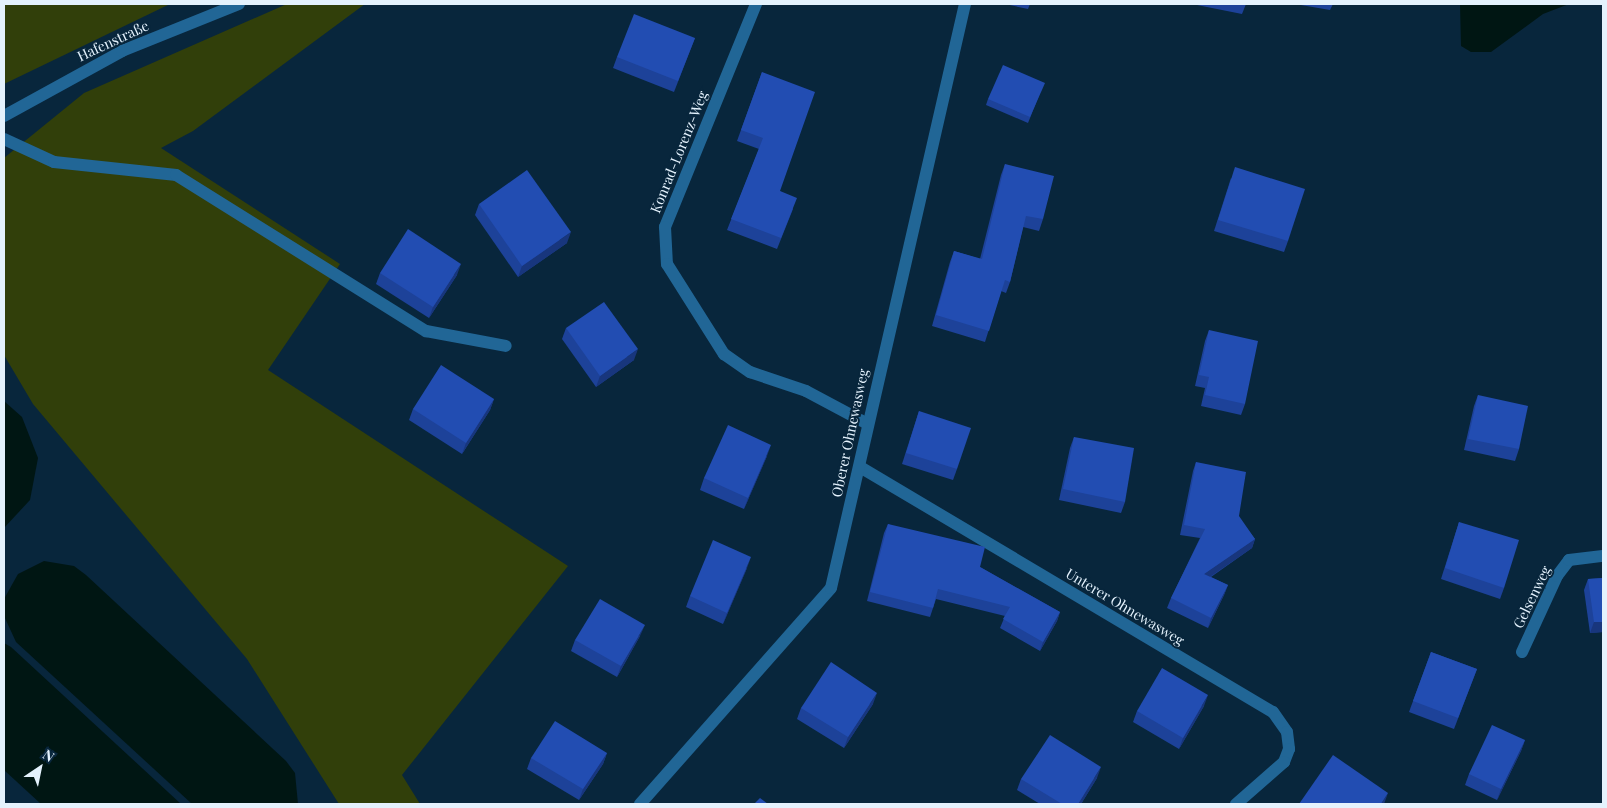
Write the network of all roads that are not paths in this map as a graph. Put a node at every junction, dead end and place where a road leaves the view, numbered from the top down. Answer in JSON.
{"nodes":[{"id":1,"x":239,"y":4,"type":"edge"},
{"id":2,"x":756,"y":4,"type":"edge"},
{"id":3,"x":965,"y":4,"type":"edge"},
{"id":4,"x":4,"y":116,"type":"edge"},
{"id":5,"x":4,"y":138,"type":"edge"},
{"id":6,"x":506,"y":346,"type":"dead end"},
{"id":7,"x":866,"y":422,"type":"junction"},
{"id":8,"x":860,"y":467,"type":"junction"},
{"id":9,"x":1603,"y":556,"type":"edge"},
{"id":10,"x":1522,"y":652,"type":"dead end"},
{"id":11,"x":640,"y":804,"type":"edge"},
{"id":12,"x":1236,"y":804,"type":"edge"}],
"edges":[{"from":1,"to":4,"type":"street","name":"Hafenstraße"},
{"from":2,"to":7,"type":"street","name":"Konrad-Lorenz-Weg"},
{"from":3,"to":7,"type":"street","name":"Oberer Ohnewasweg"},
{"from":5,"to":6,"type":"street"},
{"from":7,"to":8,"type":"street","name":"Oberer Ohnewasweg"},
{"from":8,"to":11,"type":"street","name":"Oberer Ohnewasweg"},
{"from":8,"to":12,"type":"street","name":"Unterer Ohnewasweg"},
{"from":9,"to":10,"type":"street","name":"Gelsenweg"}]}
